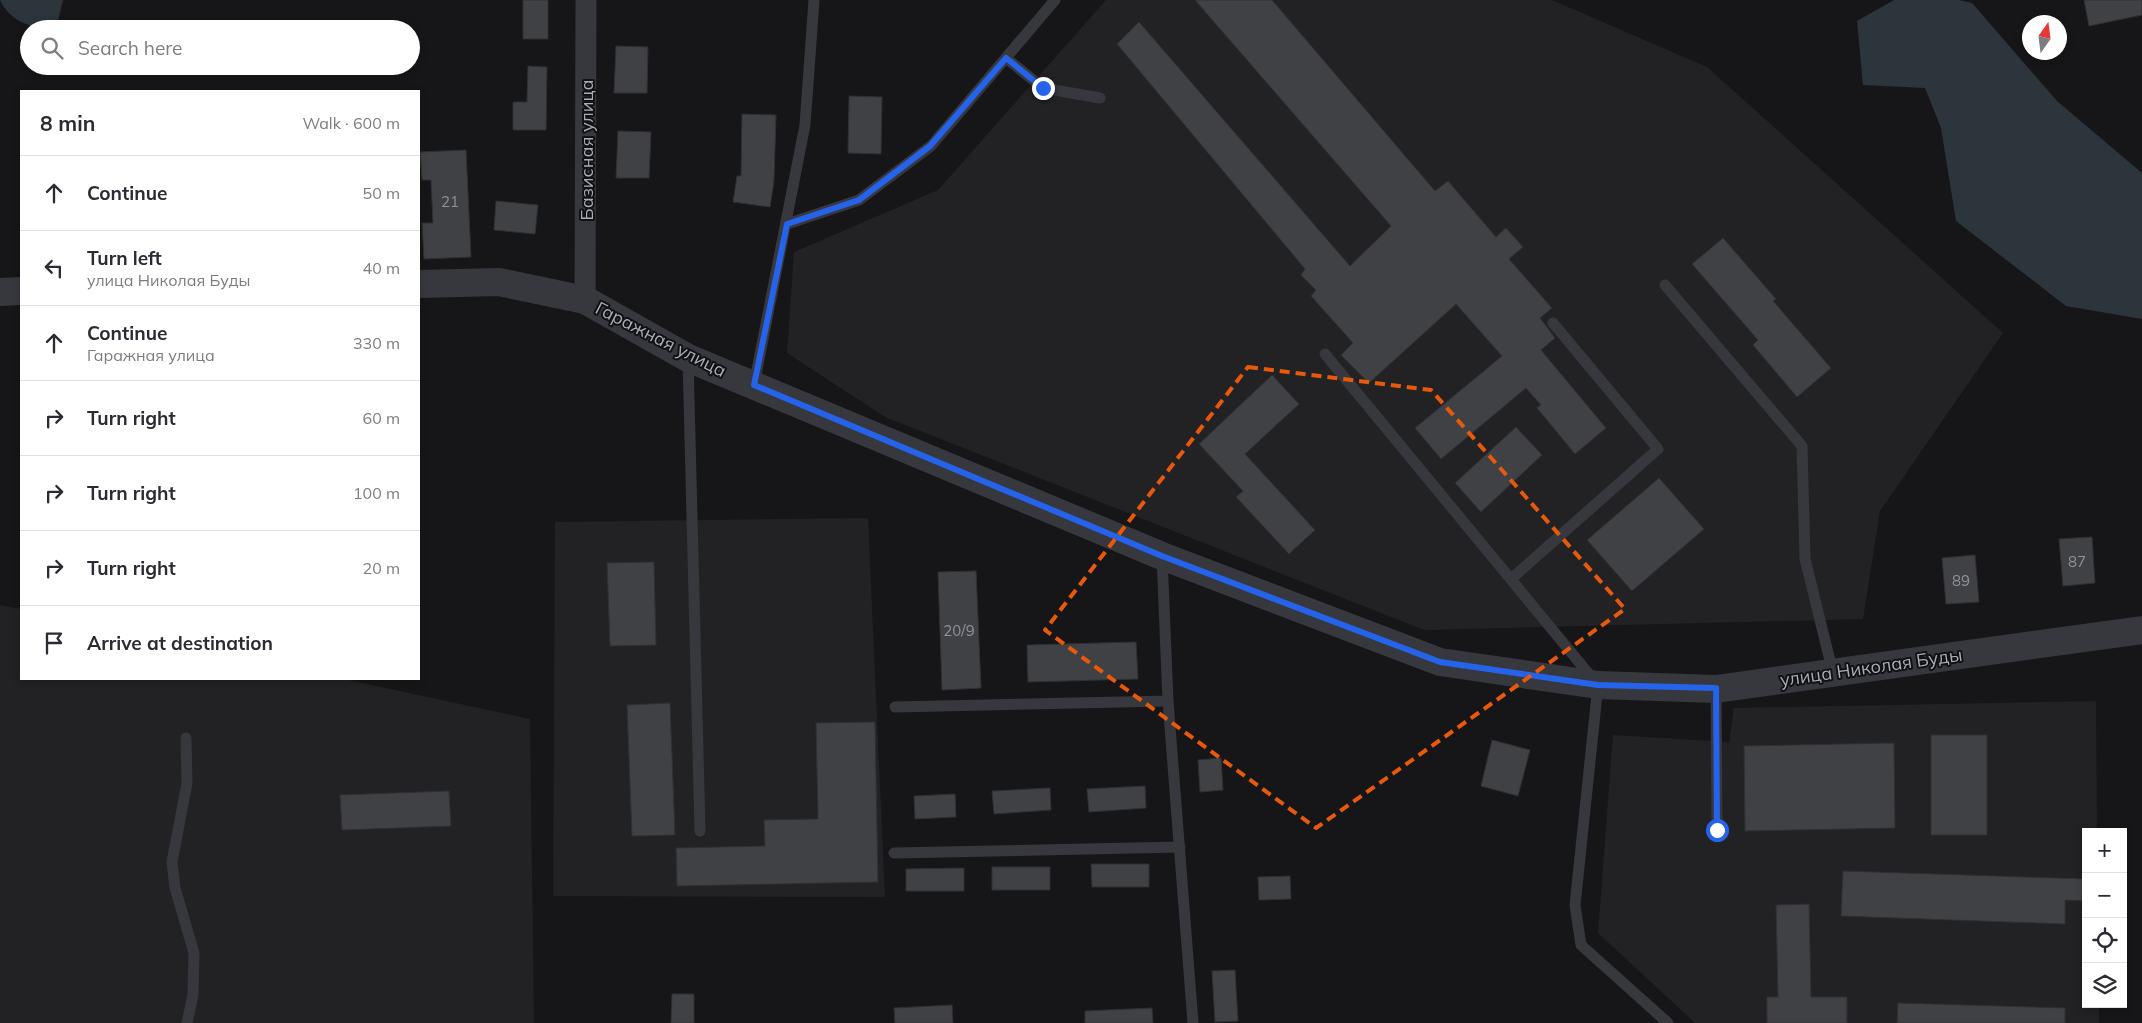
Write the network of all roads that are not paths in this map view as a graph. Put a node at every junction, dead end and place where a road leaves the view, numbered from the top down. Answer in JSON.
{"nodes":[{"id":1,"x":586,"y":0,"type":"edge"},
{"id":2,"x":814,"y":0,"type":"edge"},
{"id":3,"x":1055,"y":0,"type":"edge"},
{"id":4,"x":1006,"y":58,"type":"junction"},
{"id":5,"x":1100,"y":98,"type":"dead end"},
{"id":6,"x":787,"y":224,"type":"junction"},
{"id":7,"x":420,"y":284,"type":"edge"},
{"id":8,"x":1665,"y":285,"type":"dead end"},
{"id":9,"x":20,"y":291,"type":"edge"},
{"id":10,"x":0,"y":292,"type":"edge"},
{"id":11,"x":586,"y":300,"type":"junction"},
{"id":12,"x":1553,"y":323,"type":"dead end"},
{"id":13,"x":1325,"y":354,"type":"dead end"},
{"id":14,"x":688,"y":358,"type":"junction"},
{"id":15,"x":754,"y":385,"type":"junction"},
{"id":16,"x":1162,"y":556,"type":"junction"},
{"id":17,"x":1511,"y":579,"type":"junction"},
{"id":18,"x":2142,"y":630,"type":"edge"},
{"id":19,"x":1833,"y":673,"type":"junction"},
{"id":20,"x":1598,"y":685,"type":"junction"},
{"id":21,"x":1716,"y":688,"type":"junction"},
{"id":22,"x":1168,"y":701,"type":"junction"},
{"id":23,"x":895,"y":707,"type":"dead end"},
{"id":24,"x":186,"y":738,"type":"dead end"},
{"id":25,"x":700,"y":830,"type":"dead end"},
{"id":26,"x":1717,"y":830,"type":"dead end"},
{"id":27,"x":1180,"y":847,"type":"junction"},
{"id":28,"x":894,"y":853,"type":"dead end"},
{"id":29,"x":187,"y":1023,"type":"edge"},
{"id":30,"x":1193,"y":1023,"type":"edge"},
{"id":31,"x":1668,"y":1023,"type":"edge"}],
"edges":[{"from":1,"to":11,"type":"street","name":"Базисная улица"},
{"from":2,"to":6,"type":"lane"},
{"from":3,"to":4,"type":"lane"},
{"from":4,"to":5,"type":"lane"},
{"from":4,"to":6,"type":"lane"},
{"from":6,"to":15,"type":"lane"},
{"from":7,"to":11,"type":"street","name":"Гаражная улица"},
{"from":8,"to":19,"type":"lane"},
{"from":9,"to":10,"type":"street"},
{"from":11,"to":14,"type":"street","name":"Гаражная улица"},
{"from":12,"to":17,"type":"lane"},
{"from":13,"to":17,"type":"lane"},
{"from":14,"to":15,"type":"street","name":"Гаражная улица"},
{"from":14,"to":25,"type":"lane"},
{"from":15,"to":16,"type":"street","name":"Гаражная улица"},
{"from":16,"to":20,"type":"street","name":"Гаражная улица"},
{"from":16,"to":22,"type":"lane"},
{"from":17,"to":20,"type":"lane"},
{"from":18,"to":19,"type":"street","name":"улица Николая Буды"},
{"from":19,"to":21,"type":"street","name":"улица Николая Буды"},
{"from":20,"to":21,"type":"street","name":"улица Николая Буды"},
{"from":20,"to":31,"type":"lane"},
{"from":21,"to":26,"type":"lane"},
{"from":22,"to":23,"type":"lane"},
{"from":22,"to":27,"type":"lane"},
{"from":24,"to":29,"type":"lane"},
{"from":27,"to":28,"type":"lane"},
{"from":27,"to":30,"type":"lane"}]}
